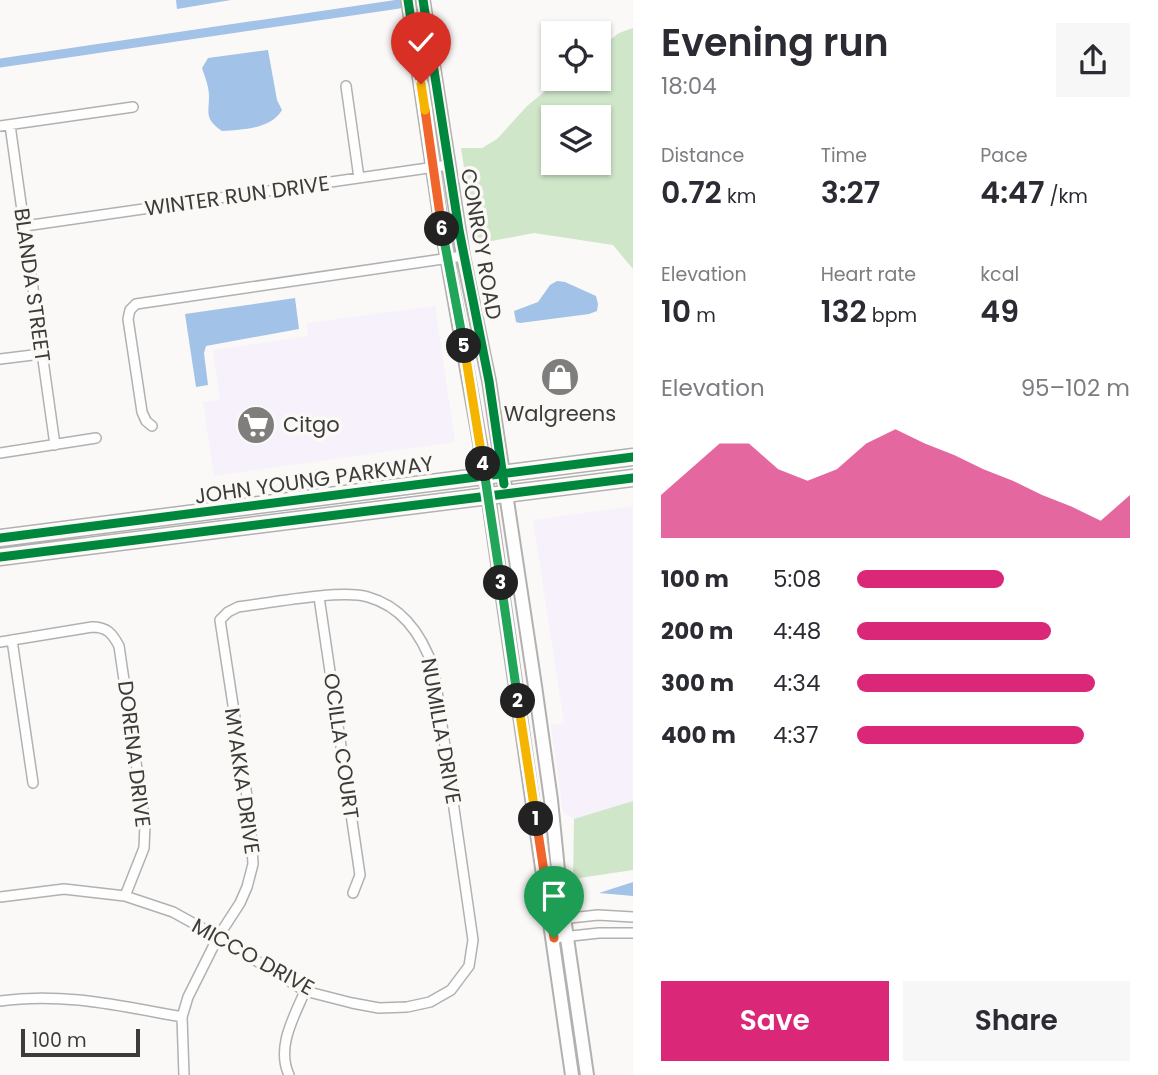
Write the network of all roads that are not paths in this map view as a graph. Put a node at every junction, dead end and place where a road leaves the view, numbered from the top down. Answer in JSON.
{"nodes":[{"id":1,"x":408,"y":0,"type":"edge"},
{"id":2,"x":423,"y":0,"type":"edge"},
{"id":3,"x":346,"y":86,"type":"dead end"},
{"id":4,"x":133,"y":107,"type":"dead end"},
{"id":5,"x":5,"y":126,"type":"edge"},
{"id":6,"x":449,"y":164,"type":"junction"},
{"id":7,"x":433,"y":167,"type":"junction"},
{"id":8,"x":359,"y":178,"type":"junction"},
{"id":9,"x":25,"y":226,"type":"junction"},
{"id":10,"x":463,"y":256,"type":"junction"},
{"id":11,"x":447,"y":259,"type":"junction"},
{"id":12,"x":41,"y":354,"type":"junction"},
{"id":13,"x":0,"y":359,"type":"edge"},
{"id":14,"x":152,"y":426,"type":"dead end"},
{"id":15,"x":96,"y":438,"type":"dead end"},
{"id":16,"x":55,"y":444,"type":"junction"},
{"id":17,"x":0,"y":453,"type":"edge"},
{"id":18,"x":633,"y":457,"type":"edge"},
{"id":19,"x":503,"y":473,"type":"junction"},
{"id":20,"x":485,"y":475,"type":"junction"},
{"id":21,"x":633,"y":478,"type":"edge"},
{"id":22,"x":506,"y":494,"type":"junction"},
{"id":23,"x":488,"y":497,"type":"junction"},
{"id":24,"x":0,"y":538,"type":"edge"},
{"id":25,"x":0,"y":557,"type":"edge"},
{"id":26,"x":319,"y":597,"type":"junction"},
{"id":27,"x":238,"y":607,"type":"joint"},
{"id":28,"x":12,"y":640,"type":"junction"},
{"id":29,"x":0,"y":642,"type":"edge"},
{"id":30,"x":516,"y":684,"type":"junction"},
{"id":31,"x":539,"y":709,"type":"junction"},
{"id":32,"x":33,"y":783,"type":"dead end"},
{"id":33,"x":551,"y":800,"type":"junction"},
{"id":34,"x":534,"y":802,"type":"junction"},
{"id":35,"x":353,"y":893,"type":"dead end"},
{"id":36,"x":125,"y":896,"type":"junction"},
{"id":37,"x":0,"y":897,"type":"edge"},
{"id":38,"x":633,"y":917,"type":"edge"},
{"id":39,"x":558,"y":920,"type":"junction"},
{"id":40,"x":633,"y":933,"type":"edge"},
{"id":41,"x":218,"y":937,"type":"junction"},
{"id":42,"x":560,"y":937,"type":"junction"},
{"id":43,"x":473,"y":940,"type":"joint"},
{"id":44,"x":305,"y":991,"type":"junction"},
{"id":45,"x":0,"y":1001,"type":"edge"},
{"id":46,"x":182,"y":1017,"type":"junction"},
{"id":47,"x":184,"y":1075,"type":"edge"},
{"id":48,"x":289,"y":1075,"type":"edge"},
{"id":49,"x":572,"y":1075,"type":"edge"},
{"id":50,"x":587,"y":1075,"type":"edge"}],
"edges":[{"from":1,"to":7,"type":"main road","name":"CONROY ROAD"},
{"from":2,"to":6,"type":"main road","name":"CONROY ROAD"},
{"from":3,"to":8,"type":"street"},
{"from":4,"to":5,"type":"street"},
{"from":5,"to":9,"type":"street","name":"BLANDA STREET"},
{"from":6,"to":7,"type":"street","name":"WINTER RUN DRIVE"},
{"from":6,"to":10,"type":"main road","name":"CONROY ROAD"},
{"from":7,"to":8,"type":"street","name":"WINTER RUN DRIVE"},
{"from":7,"to":11,"type":"main road","name":"CONROY ROAD"},
{"from":8,"to":9,"type":"street","name":"WINTER RUN DRIVE"},
{"from":9,"to":12,"type":"street","name":"BLANDA STREET"},
{"from":10,"to":11,"type":"street"},
{"from":10,"to":19,"type":"main road","name":"CONROY ROAD"},
{"from":11,"to":14,"type":"street"},
{"from":11,"to":20,"type":"main road","name":"CONROY ROAD"},
{"from":12,"to":13,"type":"street"},
{"from":12,"to":16,"type":"street","name":"BLANDA STREET"},
{"from":15,"to":16,"type":"street"},
{"from":16,"to":17,"type":"street"},
{"from":18,"to":19,"type":"highway","name":"JOHN YOUNG PARKWAY"},
{"from":19,"to":20,"type":"highway","name":"JOHN YOUNG PARKWAY"},
{"from":19,"to":22,"type":"main road","name":"CONROY ROAD"},
{"from":20,"to":23,"type":"main road","name":"CONROY ROAD"},
{"from":20,"to":24,"type":"highway","name":"JOHN YOUNG PARKWAY"},
{"from":21,"to":22,"type":"highway","name":"JOHN YOUNG PARKWAY"},
{"from":22,"to":23,"type":"highway","name":"JOHN YOUNG PARKWAY"},
{"from":22,"to":31,"type":"main road","name":"CONROY ROAD"},
{"from":23,"to":25,"type":"highway","name":"JOHN YOUNG PARKWAY"},
{"from":23,"to":30,"type":"main road","name":"CONROY ROAD"},
{"from":26,"to":27,"type":"street","name":"NUMILLA DRIVE"},
{"from":26,"to":35,"type":"street","name":"OCILLA COURT"},
{"from":26,"to":43,"type":"street","name":"NUMILLA DRIVE"},
{"from":27,"to":41,"type":"street","name":"MYAKKA DRIVE"},
{"from":28,"to":29,"type":"street"},
{"from":28,"to":32,"type":"street"},
{"from":28,"to":36,"type":"street","name":"DORENA DRIVE"},
{"from":30,"to":31,"type":"main road"},
{"from":30,"to":34,"type":"main road","name":"CONROY ROAD"},
{"from":31,"to":33,"type":"main road","name":"CONROY ROAD"},
{"from":33,"to":34,"type":"main road"},
{"from":33,"to":39,"type":"main road","name":"CONROY ROAD"},
{"from":34,"to":39,"type":"main road","name":"CONROY ROAD"},
{"from":36,"to":37,"type":"street","name":"MICCO DRIVE"},
{"from":36,"to":41,"type":"street","name":"MICCO DRIVE"},
{"from":38,"to":39,"type":"street"},
{"from":39,"to":42,"type":"main road"},
{"from":40,"to":42,"type":"street"},
{"from":41,"to":44,"type":"street","name":"MICCO DRIVE"},
{"from":41,"to":46,"type":"street","name":"MYAKKA DRIVE"},
{"from":42,"to":49,"type":"main road"},
{"from":42,"to":50,"type":"main road"},
{"from":43,"to":44,"type":"street","name":"MICCO DRIVE"},
{"from":44,"to":48,"type":"street"},
{"from":45,"to":46,"type":"street"},
{"from":46,"to":47,"type":"street","name":"MYAKKA DRIVE"}]}
